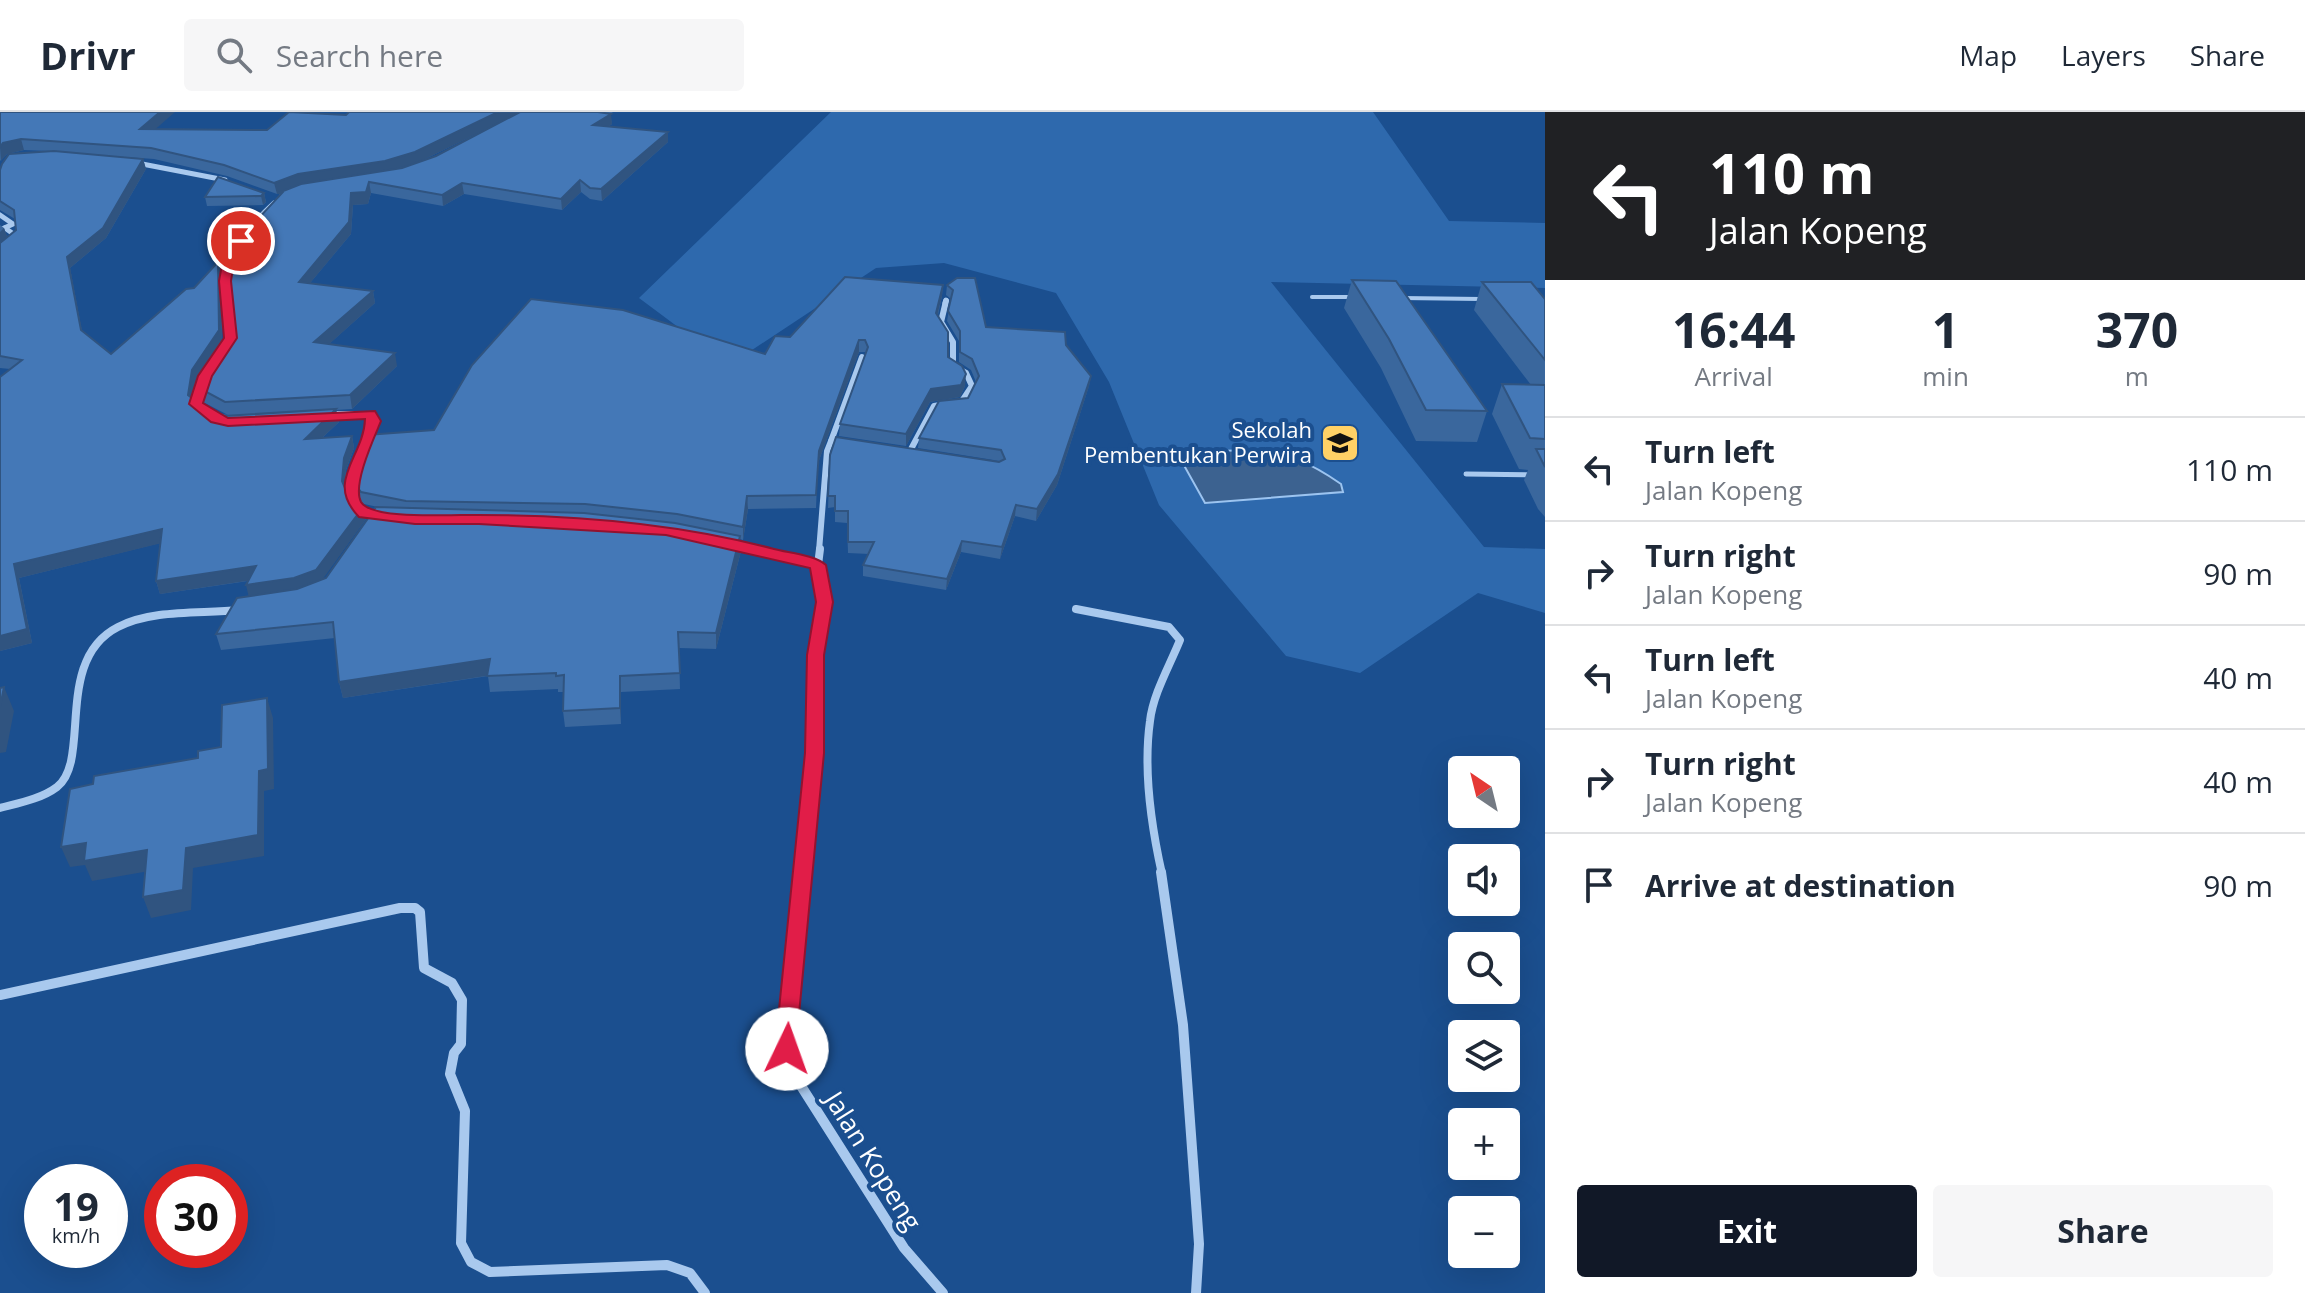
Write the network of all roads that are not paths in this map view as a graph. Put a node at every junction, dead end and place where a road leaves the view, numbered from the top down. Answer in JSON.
{"nodes":[{"id":1,"x":131,"y":162,"type":"edge"},
{"id":2,"x":239,"y":184,"type":"edge"},
{"id":3,"x":287,"y":195,"type":"edge"},
{"id":4,"x":0,"y":215,"type":"edge"},
{"id":5,"x":3,"y":229,"type":"edge"},
{"id":6,"x":0,"y":252,"type":"edge"},
{"id":7,"x":1312,"y":297,"type":"dead end"},
{"id":8,"x":1359,"y":298,"type":"edge"},
{"id":9,"x":1390,"y":298,"type":"edge"},
{"id":10,"x":1483,"y":299,"type":"edge"},
{"id":11,"x":946,"y":300,"type":"edge"},
{"id":12,"x":222,"y":351,"type":"edge"},
{"id":13,"x":862,"y":357,"type":"edge"},
{"id":14,"x":205,"y":376,"type":"edge"},
{"id":15,"x":203,"y":411,"type":"edge"},
{"id":16,"x":314,"y":416,"type":"edge"},
{"id":17,"x":831,"y":441,"type":"junction"},
{"id":18,"x":859,"y":444,"type":"edge"},
{"id":19,"x":365,"y":446,"type":"edge"},
{"id":20,"x":897,"y":449,"type":"edge"},
{"id":21,"x":910,"y":451,"type":"junction"},
{"id":22,"x":925,"y":454,"type":"edge"},
{"id":23,"x":360,"y":459,"type":"edge"},
{"id":24,"x":1466,"y":474,"type":"dead end"},
{"id":25,"x":1545,"y":475,"type":"edge"},
{"id":26,"x":375,"y":517,"type":"junction"},
{"id":27,"x":388,"y":518,"type":"edge"},
{"id":28,"x":367,"y":528,"type":"edge"},
{"id":29,"x":725,"y":541,"type":"edge"},
{"id":30,"x":818,"y":565,"type":"junction"},
{"id":31,"x":256,"y":609,"type":"edge"},
{"id":32,"x":1076,"y":609,"type":"dead end"},
{"id":33,"x":0,"y":808,"type":"edge"},
{"id":34,"x":0,"y":995,"type":"edge"},
{"id":35,"x":705,"y":1293,"type":"edge"},
{"id":36,"x":943,"y":1293,"type":"edge"},
{"id":37,"x":1196,"y":1293,"type":"edge"}],
"edges":[{"from":1,"to":2,"type":"street"},
{"from":3,"to":12,"type":"street"},
{"from":4,"to":5,"type":"street"},
{"from":5,"to":6,"type":"street"},
{"from":7,"to":8,"type":"lane"},
{"from":9,"to":10,"type":"lane"},
{"from":11,"to":21,"type":"street"},
{"from":13,"to":17,"type":"street","name":"Jalan Kopeng"},
{"from":14,"to":15,"type":"street"},
{"from":16,"to":19,"type":"street"},
{"from":17,"to":18,"type":"street"},
{"from":17,"to":30,"type":"street","name":"Jalan Kopeng"},
{"from":20,"to":21,"type":"street"},
{"from":21,"to":22,"type":"street"},
{"from":23,"to":26,"type":"street"},
{"from":24,"to":25,"type":"lane"},
{"from":26,"to":27,"type":"street"},
{"from":26,"to":28,"type":"street"},
{"from":29,"to":30,"type":"street"},
{"from":30,"to":36,"type":"street","name":"Jalan Kopeng"},
{"from":31,"to":33,"type":"street"},
{"from":32,"to":37,"type":"street"},
{"from":34,"to":35,"type":"street"}]}
